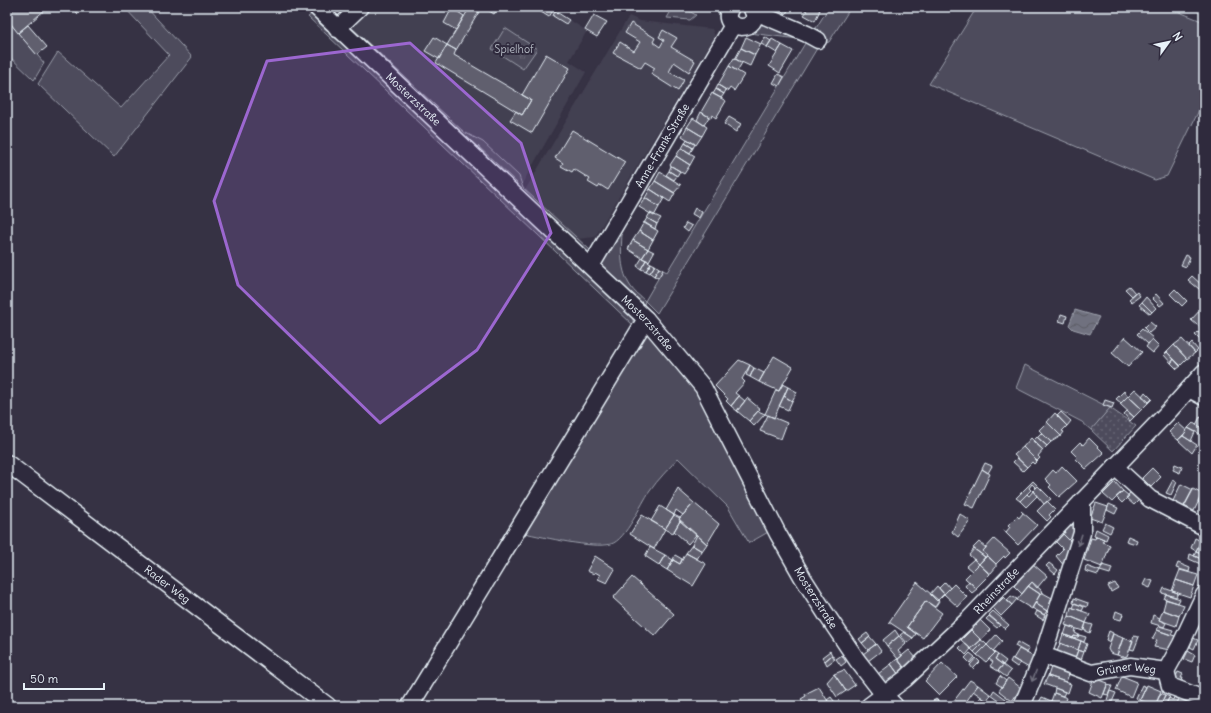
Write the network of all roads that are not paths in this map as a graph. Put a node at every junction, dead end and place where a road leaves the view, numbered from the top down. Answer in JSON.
{"nodes":[{"id":1,"x":316,"y":7,"type":"edge"},
{"id":2,"x":360,"y":7,"type":"edge"},
{"id":3,"x":752,"y":9,"type":"edge"},
{"id":4,"x":730,"y":12,"type":"edge"},
{"id":5,"x":337,"y":29,"type":"junction"},
{"id":6,"x":818,"y":40,"type":"dead end"},
{"id":7,"x":591,"y":266,"type":"junction"},
{"id":8,"x":646,"y":319,"type":"junction"},
{"id":9,"x":1204,"y":372,"type":"edge"},
{"id":10,"x":1189,"y":389,"type":"junction"},
{"id":11,"x":1204,"y":397,"type":"edge"},
{"id":12,"x":7,"y":463,"type":"edge"},
{"id":13,"x":1114,"y":467,"type":"junction"},
{"id":14,"x":1082,"y":501,"type":"junction"},
{"id":15,"x":1204,"y":527,"type":"edge"},
{"id":16,"x":1201,"y":601,"type":"edge"},
{"id":17,"x":1043,"y":655,"type":"junction"},
{"id":18,"x":1166,"y":671,"type":"junction"},
{"id":19,"x":884,"y":695,"type":"junction"},
{"id":20,"x":1204,"y":699,"type":"edge"},
{"id":21,"x":328,"y":706,"type":"edge"},
{"id":22,"x":410,"y":706,"type":"edge"},
{"id":23,"x":869,"y":706,"type":"edge"},
{"id":24,"x":895,"y":706,"type":"edge"},
{"id":25,"x":1022,"y":706,"type":"edge"}],
"edges":[{"from":1,"to":5,"type":"street","name":"Mosterzstraße"},
{"from":2,"to":5,"type":"street"},
{"from":3,"to":4,"type":"street","name":"Anne-Frank-Straße"},
{"from":3,"to":6,"type":"street","name":"Anne-Frank-Straße"},
{"from":4,"to":7,"type":"street","name":"Anne-Frank-Straße"},
{"from":5,"to":7,"type":"street","name":"Mosterzstraße"},
{"from":7,"to":8,"type":"street","name":"Mosterzstraße"},
{"from":8,"to":19,"type":"street","name":"Mosterzstraße"},
{"from":8,"to":22,"type":"street"},
{"from":9,"to":10,"type":"street","name":"Rheinstraße"},
{"from":10,"to":11,"type":"street"},
{"from":10,"to":13,"type":"street","name":"Rheinstraße"},
{"from":12,"to":21,"type":"street","name":"Rader Weg"},
{"from":13,"to":14,"type":"street","name":"Rheinstraße"},
{"from":13,"to":15,"type":"street"},
{"from":14,"to":17,"type":"street","one_way":true},
{"from":14,"to":19,"type":"street","name":"Rheinstraße"},
{"from":16,"to":18,"type":"street","name":"Grüner Weg"},
{"from":17,"to":18,"type":"street","name":"Grüner Weg"},
{"from":17,"to":25,"type":"street","one_way":true},
{"from":18,"to":20,"type":"street"},
{"from":19,"to":23,"type":"street","name":"Rheinstraße"},
{"from":19,"to":24,"type":"street","name":"Mosterzstraße"}]}
